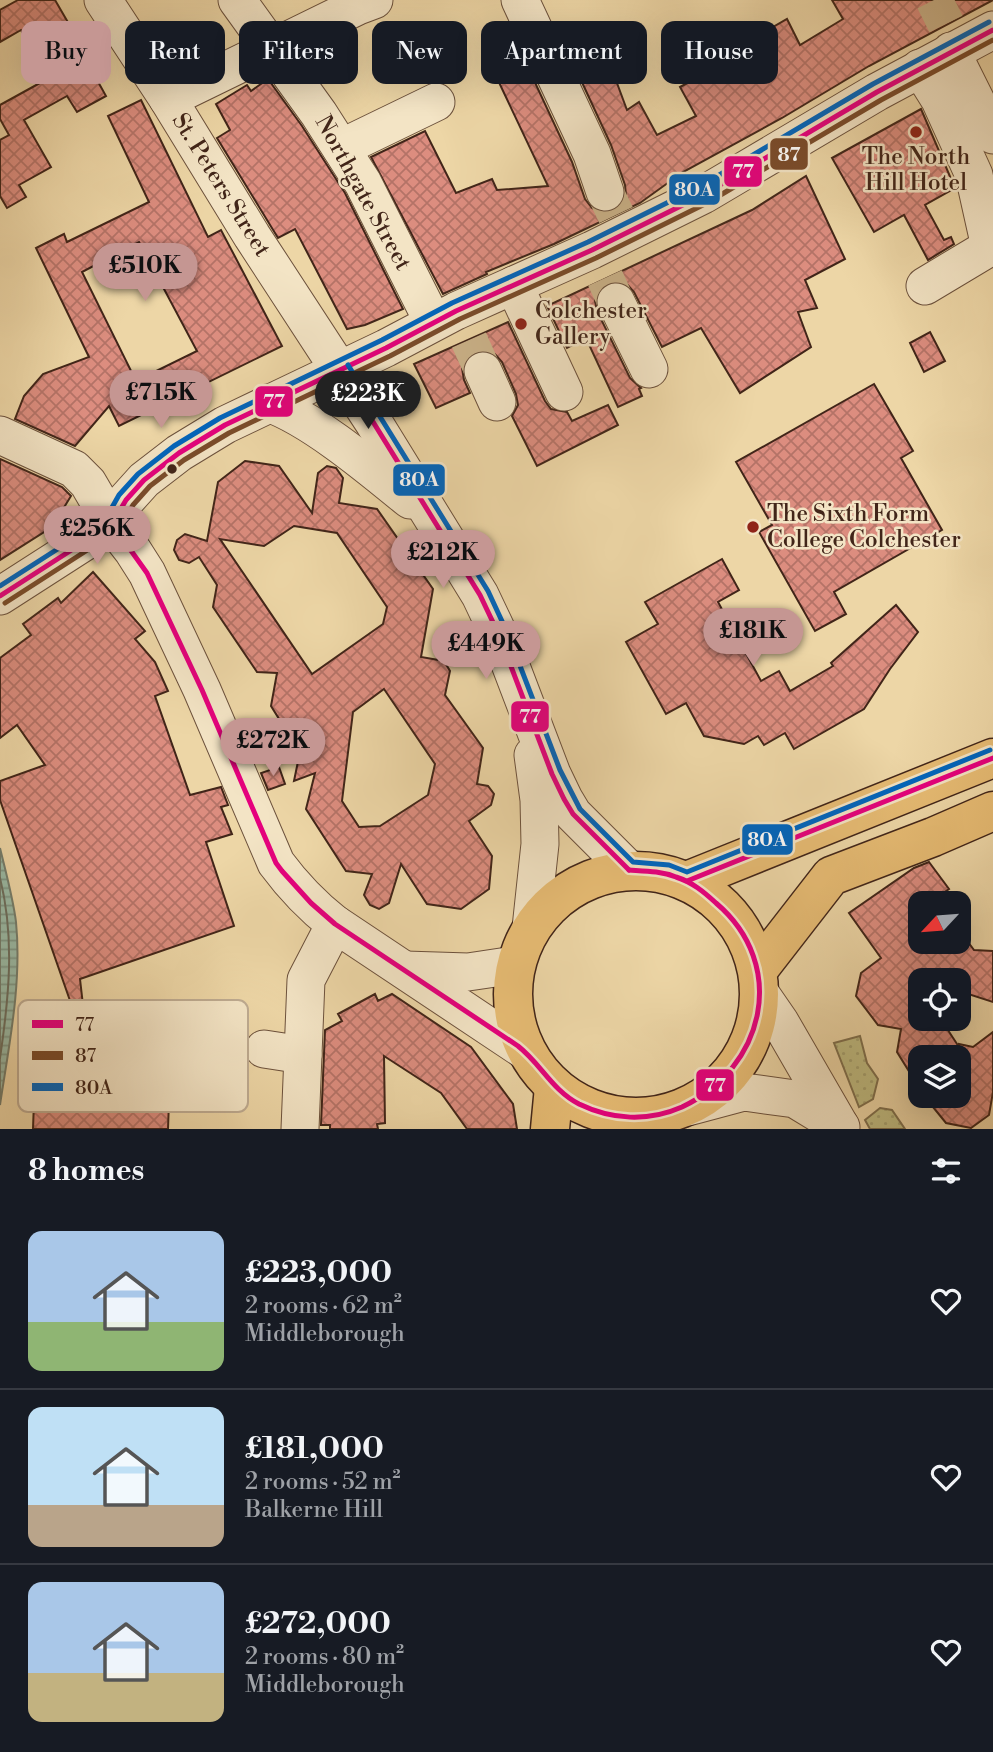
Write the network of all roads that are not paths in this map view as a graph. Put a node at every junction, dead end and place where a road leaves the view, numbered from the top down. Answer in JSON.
{"nodes":[{"id":1,"x":103,"y":0,"type":"edge"},
{"id":2,"x":237,"y":0,"type":"edge"},
{"id":3,"x":374,"y":0,"type":"edge"},
{"id":4,"x":524,"y":2,"type":"edge"},
{"id":5,"x":253,"y":21,"type":"edge"},
{"id":6,"x":329,"y":21,"type":"edge"},
{"id":7,"x":993,"y":30,"type":"edge"},
{"id":8,"x":944,"y":48,"type":"junction"},
{"id":9,"x":239,"y":64,"type":"edge"},
{"id":10,"x":298,"y":84,"type":"edge"},
{"id":11,"x":168,"y":99,"type":"junction"},
{"id":12,"x":436,"y":102,"type":"dead end"},
{"id":13,"x":993,"y":135,"type":"edge"},
{"id":14,"x":341,"y":148,"type":"junction"},
{"id":15,"x":615,"y":214,"type":"junction"},
{"id":16,"x":604,"y":277,"type":"junction"},
{"id":17,"x":514,"y":285,"type":"junction"},
{"id":18,"x":925,"y":286,"type":"dead end"},
{"id":19,"x":386,"y":348,"type":"junction"},
{"id":20,"x":468,"y":349,"type":"junction"},
{"id":21,"x":649,"y":369,"type":"dead end"},
{"id":22,"x":341,"y":370,"type":"junction"},
{"id":23,"x":564,"y":392,"type":"dead end"},
{"id":24,"x":268,"y":403,"type":"junction"},
{"id":25,"x":374,"y":423,"type":"junction"},
{"id":26,"x":0,"y":435,"type":"edge"},
{"id":27,"x":432,"y":519,"type":"junction"},
{"id":28,"x":112,"y":524,"type":"junction"},
{"id":29,"x":0,"y":596,"type":"edge"},
{"id":30,"x":527,"y":705,"type":"junction"},
{"id":31,"x":993,"y":758,"type":"edge"},
{"id":32,"x":993,"y":811,"type":"edge"},
{"id":33,"x":629,"y":870,"type":"junction"},
{"id":34,"x":687,"y":881,"type":"junction"},
{"id":35,"x":335,"y":924,"type":"junction"},
{"id":36,"x":531,"y":928,"type":"junction"},
{"id":37,"x":515,"y":964,"type":"junction"},
{"id":38,"x":405,"y":970,"type":"junction"},
{"id":39,"x":759,"y":981,"type":"junction"},
{"id":40,"x":264,"y":1049,"type":"dead end"},
{"id":41,"x":527,"y":1052,"type":"junction"},
{"id":42,"x":303,"y":1055,"type":"junction"},
{"id":43,"x":554,"y":1087,"type":"junction"},
{"id":44,"x":662,"y":1117,"type":"edge"},
{"id":45,"x":841,"y":1128,"type":"edge"},
{"id":46,"x":300,"y":1129,"type":"edge"},
{"id":47,"x":550,"y":1129,"type":"edge"}],
"edges":[{"from":1,"to":11,"type":"street","name":"St. Peters Street"},
{"from":2,"to":5,"type":"street","name":"Northgate Street"},
{"from":3,"to":6,"type":"street"},
{"from":4,"to":15,"type":"street"},
{"from":7,"to":8,"type":"street"},
{"from":8,"to":13,"type":"street"},
{"from":8,"to":15,"type":"street"},
{"from":8,"to":18,"type":"street"},
{"from":9,"to":11,"type":"street"},
{"from":10,"to":14,"type":"street","name":"Northgate Street"},
{"from":11,"to":22,"type":"street","name":"St. Peters Street"},
{"from":12,"to":14,"type":"street"},
{"from":14,"to":20,"type":"street","name":"Northgate Street"},
{"from":15,"to":16,"type":"street"},
{"from":16,"to":17,"type":"street"},
{"from":16,"to":21,"type":"street"},
{"from":17,"to":20,"type":"street"},
{"from":17,"to":23,"type":"street"},
{"from":19,"to":20,"type":"street"},
{"from":19,"to":22,"type":"street"},
{"from":19,"to":25,"type":"street"},
{"from":22,"to":24,"type":"street"},
{"from":22,"to":25,"type":"street","name":"St. Peters Street"},
{"from":24,"to":27,"type":"street"},
{"from":24,"to":28,"type":"street"},
{"from":25,"to":27,"type":"street","name":"St. Peters Street"},
{"from":26,"to":28,"type":"street"},
{"from":27,"to":30,"type":"street","name":"St. Peters Street"},
{"from":28,"to":29,"type":"street"},
{"from":28,"to":35,"type":"street"},
{"from":30,"to":33,"type":"street"},
{"from":30,"to":36,"type":"street"},
{"from":31,"to":34,"type":"main road"},
{"from":32,"to":39,"type":"main road"},
{"from":33,"to":34,"type":"main road"},
{"from":33,"to":36,"type":"main road"},
{"from":34,"to":39,"type":"main road"},
{"from":35,"to":38,"type":"street"},
{"from":35,"to":42,"type":"street"},
{"from":36,"to":37,"type":"main road"},
{"from":37,"to":38,"type":"street"},
{"from":37,"to":41,"type":"main road"},
{"from":38,"to":41,"type":"street"},
{"from":39,"to":44,"type":"main road"},
{"from":39,"to":45,"type":"street"},
{"from":40,"to":42,"type":"street"},
{"from":41,"to":43,"type":"main road"},
{"from":42,"to":46,"type":"street"},
{"from":43,"to":44,"type":"main road"},
{"from":43,"to":47,"type":"main road"},
{"from":44,"to":45,"type":"street"}]}
